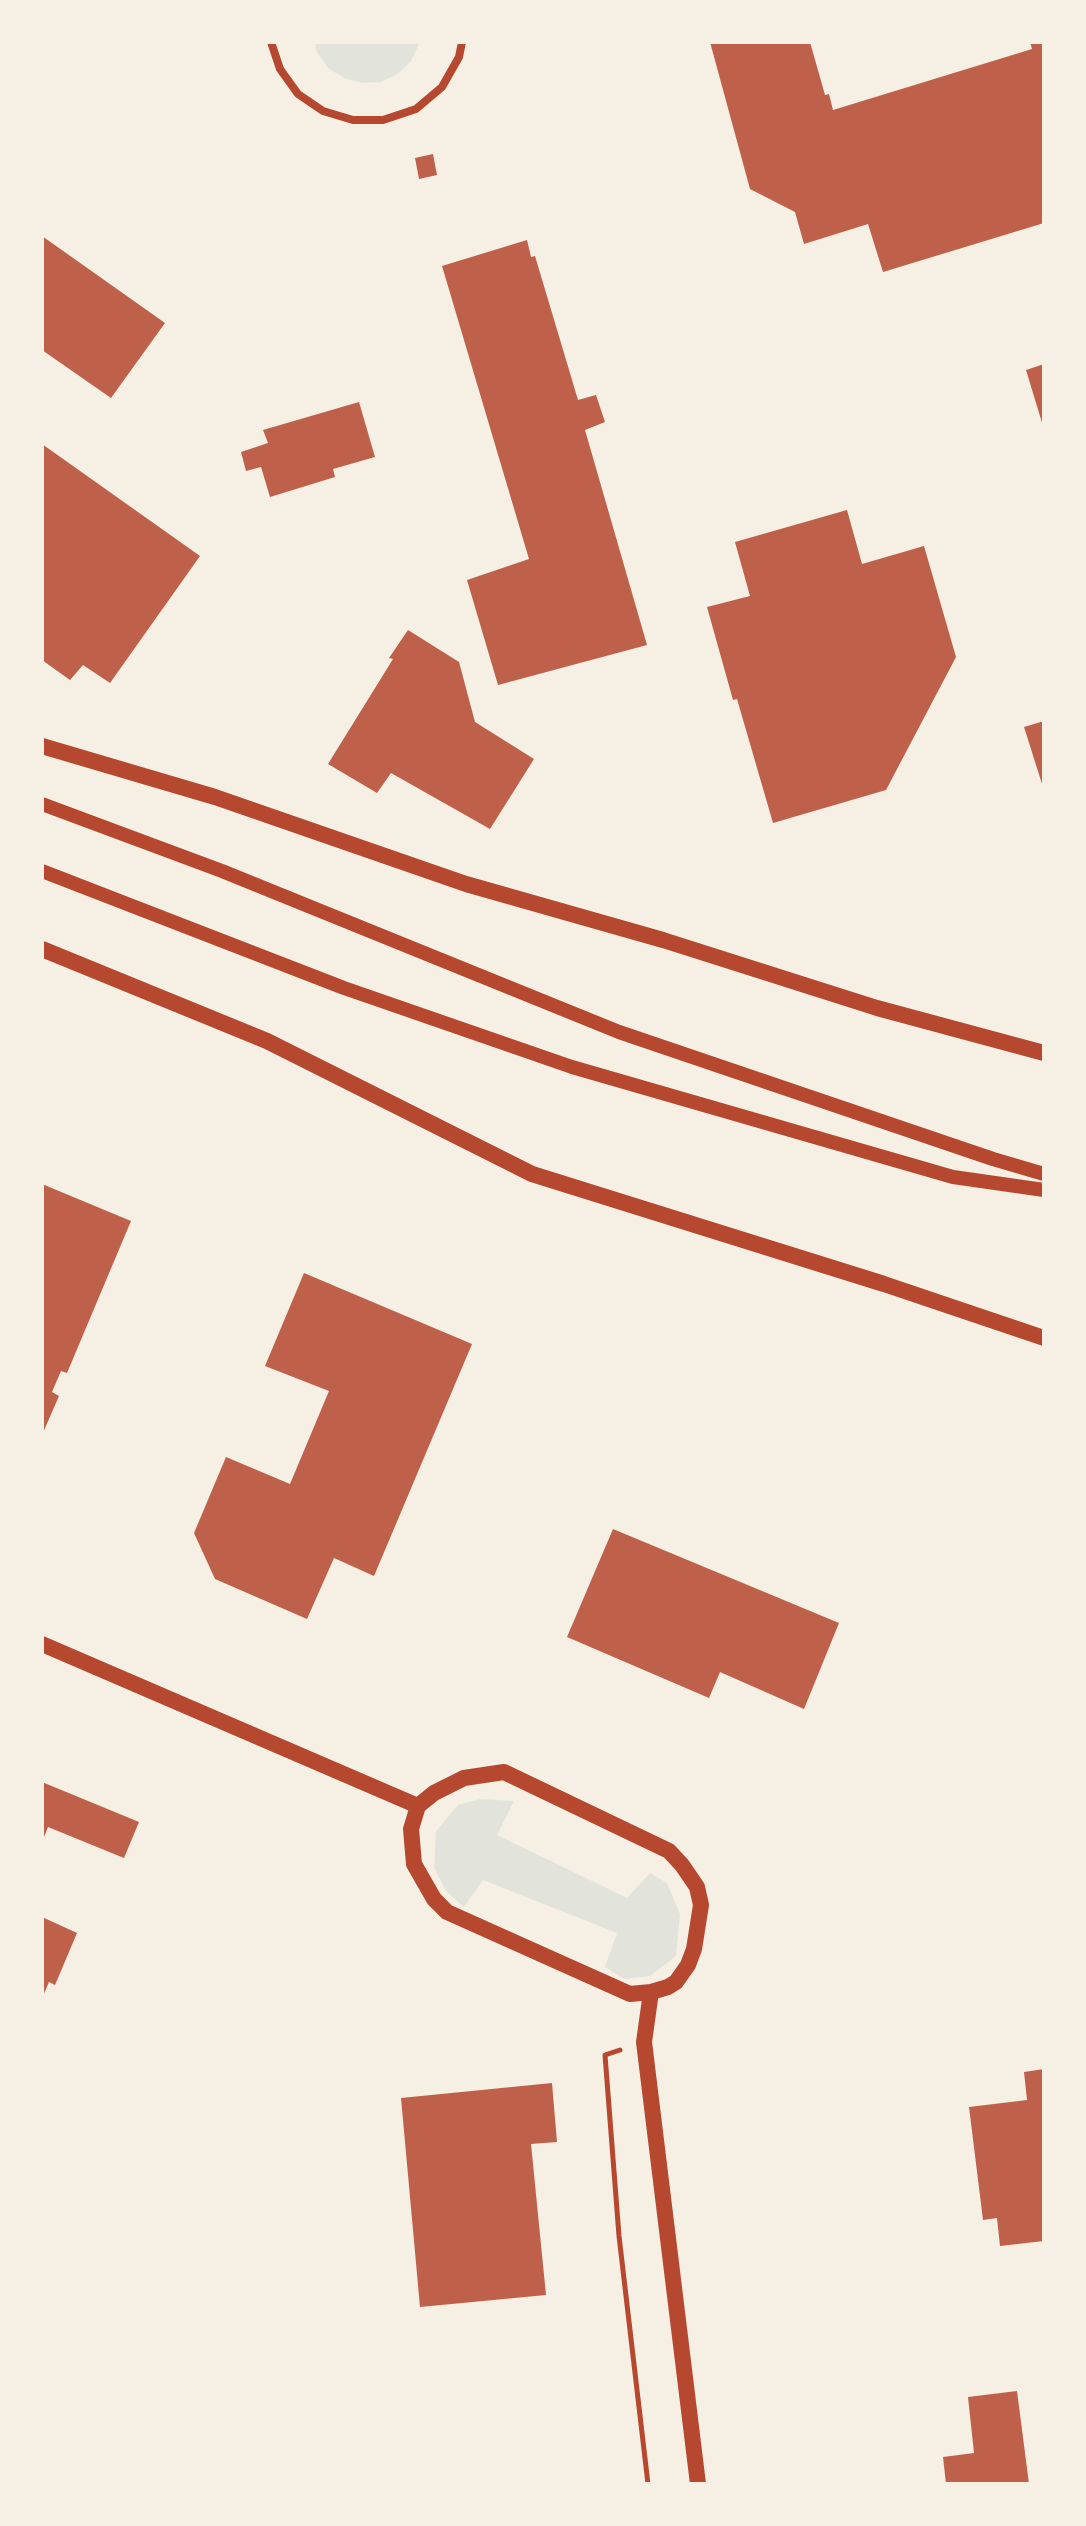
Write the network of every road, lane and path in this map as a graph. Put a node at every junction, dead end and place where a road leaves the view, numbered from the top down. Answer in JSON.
{"nodes":[{"id":1,"x":271,"y":42,"type":"edge"},
{"id":2,"x":462,"y":42,"type":"edge"},
{"id":3,"x":42,"y":746,"type":"edge"},
{"id":4,"x":42,"y":804,"type":"edge"},
{"id":5,"x":42,"y":871,"type":"edge"},
{"id":6,"x":42,"y":949,"type":"edge"},
{"id":7,"x":1044,"y":1053,"type":"edge"},
{"id":8,"x":1044,"y":1174,"type":"edge"},
{"id":9,"x":1044,"y":1190,"type":"edge"},
{"id":10,"x":1044,"y":1338,"type":"edge"},
{"id":11,"x":42,"y":1644,"type":"edge"},
{"id":12,"x":418,"y":1806,"type":"junction"},
{"id":13,"x":651,"y":1992,"type":"junction"},
{"id":14,"x":644,"y":2042,"type":"junction"},
{"id":15,"x":648,"y":2484,"type":"edge"},
{"id":16,"x":698,"y":2484,"type":"edge"}],
"edges":[{"from":1,"to":2,"type":"street"},
{"from":3,"to":7,"type":"main road"},
{"from":4,"to":8,"type":"street"},
{"from":5,"to":9,"type":"street"},
{"from":6,"to":10,"type":"main road"},
{"from":11,"to":12,"type":"main road"},
{"from":12,"to":13,"type":"main road"},
{"from":12,"to":13,"type":"main road"},
{"from":13,"to":14,"type":"main road"},
{"from":14,"to":15,"type":"path"},
{"from":14,"to":16,"type":"main road"}]}
